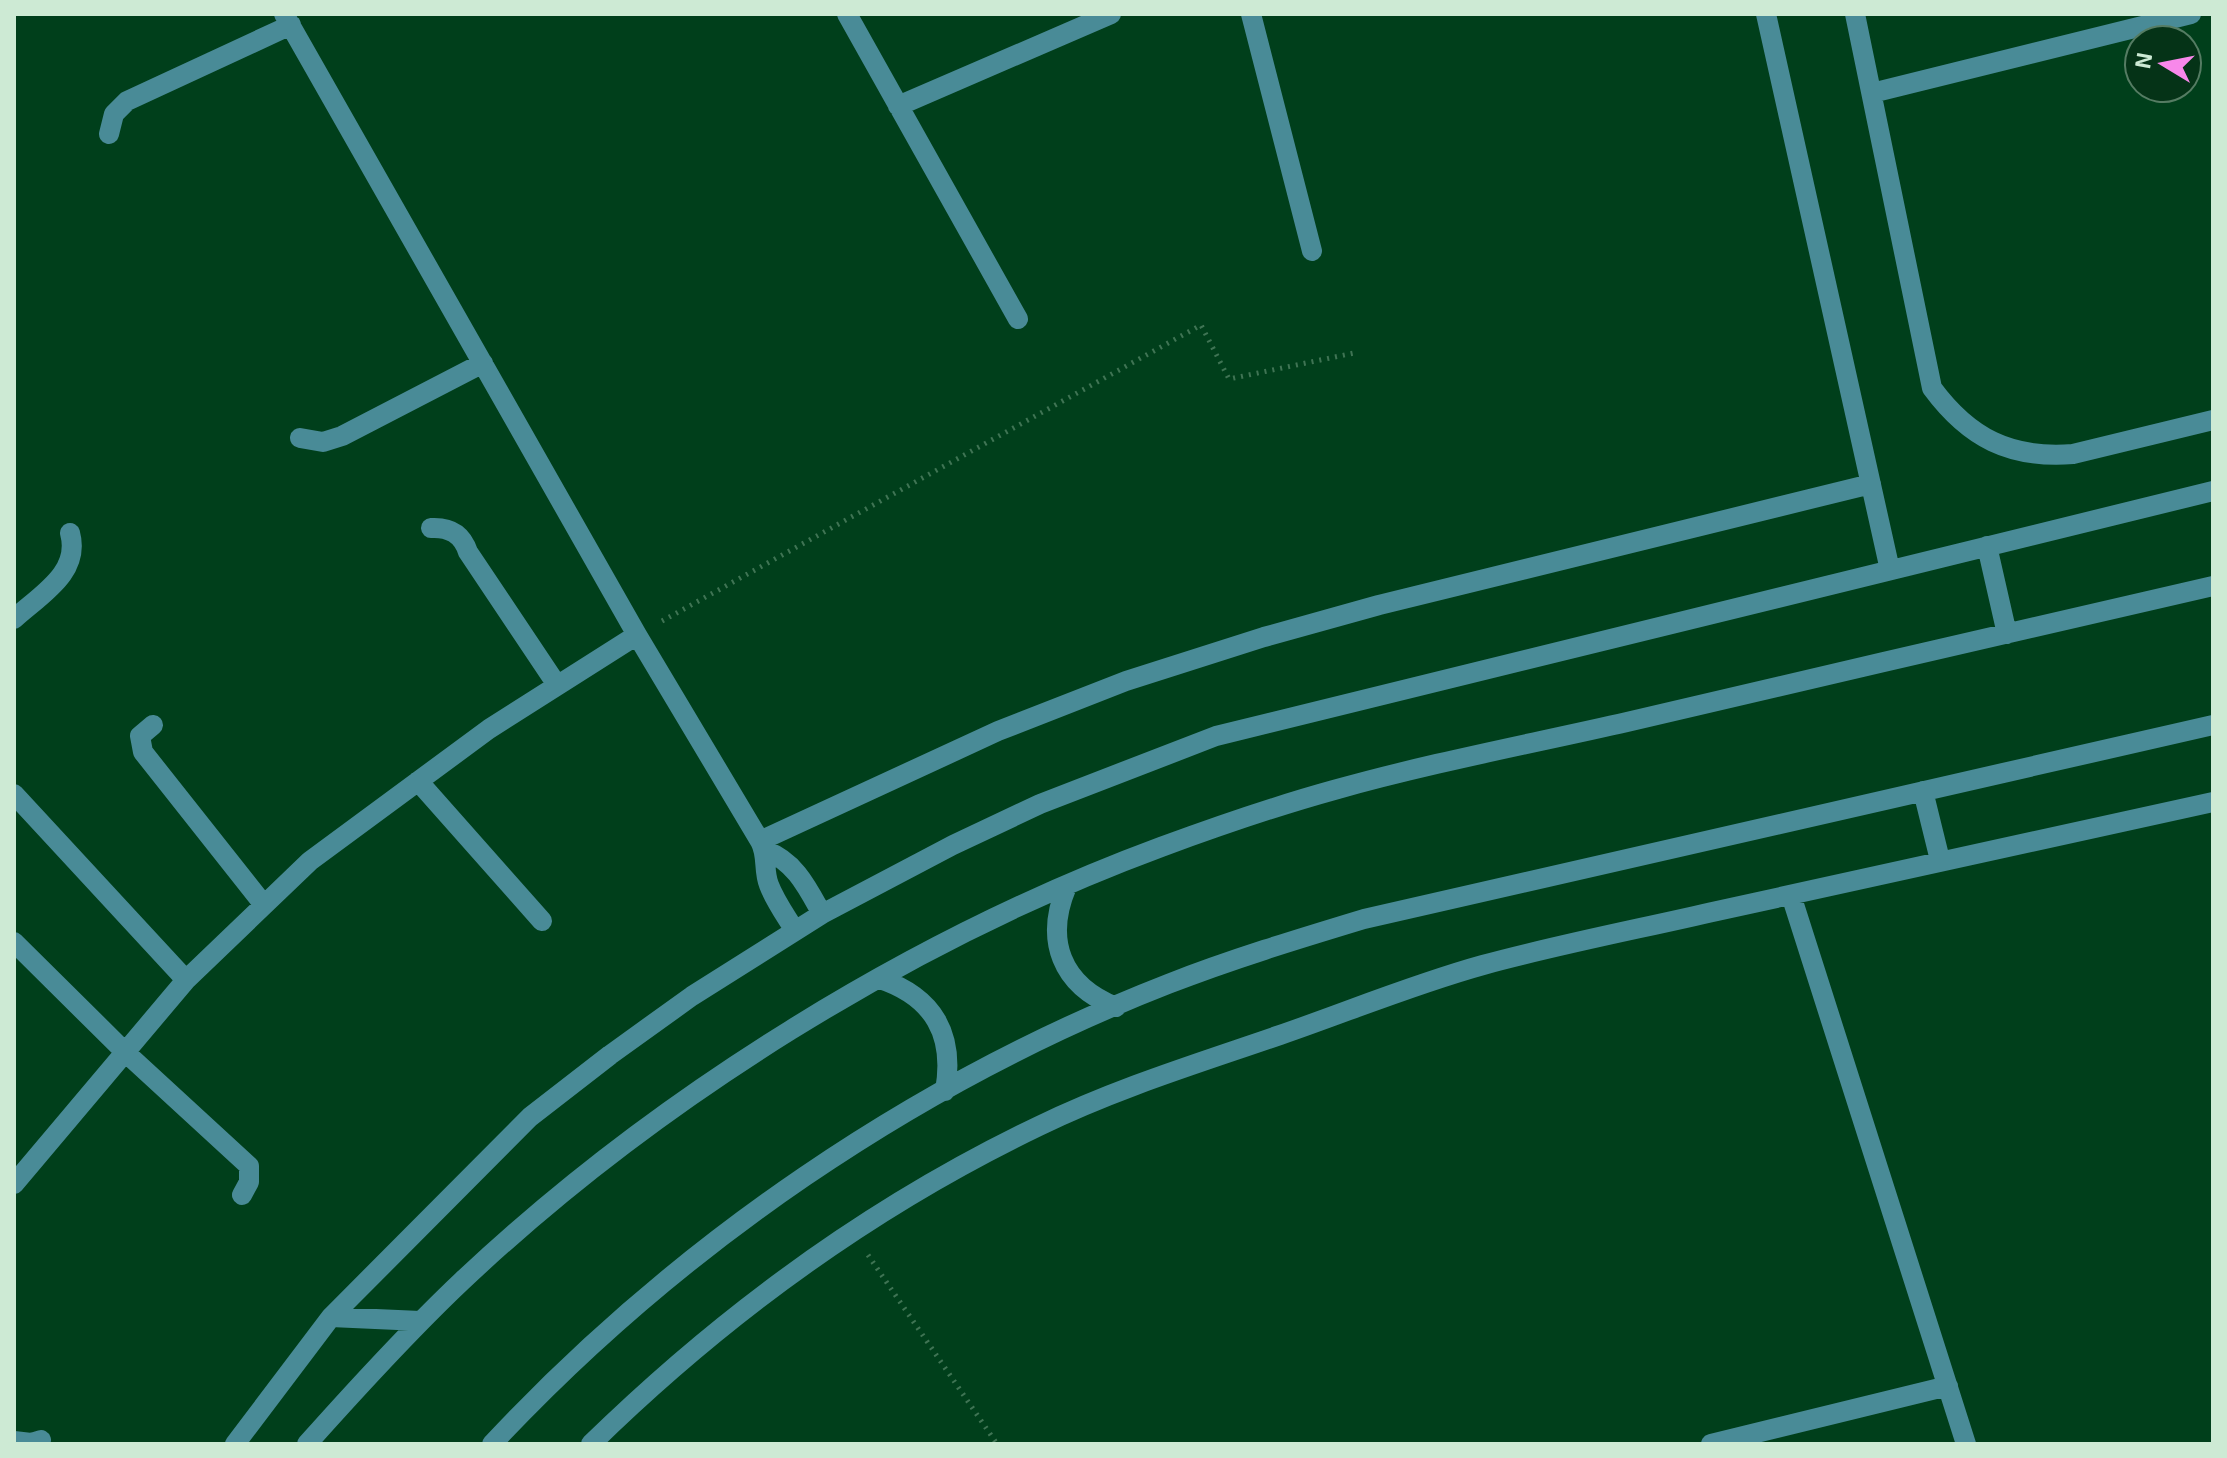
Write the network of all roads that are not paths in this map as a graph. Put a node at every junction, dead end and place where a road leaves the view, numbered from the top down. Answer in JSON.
{"nodes":[{"id":1,"x":847,"y":14,"type":"edge"},
{"id":2,"x":1111,"y":14,"type":"edge"},
{"id":3,"x":1251,"y":14,"type":"edge"},
{"id":4,"x":1766,"y":14,"type":"edge"},
{"id":5,"x":1855,"y":14,"type":"edge"},
{"id":6,"x":2191,"y":14,"type":"edge"},
{"id":7,"x":288,"y":20,"type":"edge"},
{"id":8,"x":1872,"y":93,"type":"junction"},
{"id":9,"x":898,"y":106,"type":"junction"},
{"id":10,"x":109,"y":134,"type":"dead end"},
{"id":11,"x":1312,"y":251,"type":"dead end"},
{"id":12,"x":1018,"y":319,"type":"dead end"},
{"id":13,"x":483,"y":363,"type":"junction"},
{"id":14,"x":2213,"y":420,"type":"edge"},
{"id":15,"x":300,"y":438,"type":"dead end"},
{"id":16,"x":1871,"y":484,"type":"junction"},
{"id":17,"x":2213,"y":491,"type":"edge"},
{"id":18,"x":431,"y":528,"type":"dead end"},
{"id":19,"x":70,"y":533,"type":"dead end"},
{"id":20,"x":1987,"y":546,"type":"junction"},
{"id":21,"x":1890,"y":570,"type":"junction"},
{"id":22,"x":2213,"y":586,"type":"edge"},
{"id":23,"x":14,"y":619,"type":"edge"},
{"id":24,"x":2007,"y":634,"type":"junction"},
{"id":25,"x":637,"y":635,"type":"junction"},
{"id":26,"x":557,"y":685,"type":"junction"},
{"id":27,"x":153,"y":725,"type":"dead end"},
{"id":28,"x":2213,"y":725,"type":"edge"},
{"id":29,"x":418,"y":781,"type":"junction"},
{"id":30,"x":1923,"y":791,"type":"junction"},
{"id":31,"x":14,"y":794,"type":"edge"},
{"id":32,"x":2208,"y":805,"type":"edge"},
{"id":33,"x":763,"y":846,"type":"junction"},
{"id":34,"x":1940,"y":860,"type":"junction"},
{"id":35,"x":1067,"y":886,"type":"junction"},
{"id":36,"x":1791,"y":895,"type":"junction"},
{"id":37,"x":264,"y":905,"type":"junction"},
{"id":38,"x":822,"y":914,"type":"junction"},
{"id":39,"x":542,"y":921,"type":"dead end"},
{"id":40,"x":795,"y":931,"type":"junction"},
{"id":41,"x":14,"y":942,"type":"edge"},
{"id":42,"x":880,"y":979,"type":"junction"},
{"id":43,"x":186,"y":980,"type":"junction"},
{"id":44,"x":1116,"y":1007,"type":"junction"},
{"id":45,"x":125,"y":1052,"type":"junction"},
{"id":46,"x":945,"y":1091,"type":"junction"},
{"id":47,"x":14,"y":1184,"type":"edge"},
{"id":48,"x":242,"y":1195,"type":"dead end"},
{"id":49,"x":331,"y":1317,"type":"junction"},
{"id":50,"x":420,"y":1321,"type":"junction"},
{"id":51,"x":1948,"y":1386,"type":"junction"},
{"id":52,"x":41,"y":1440,"type":"dead end"},
{"id":53,"x":14,"y":1441,"type":"edge"},
{"id":54,"x":235,"y":1444,"type":"edge"},
{"id":55,"x":307,"y":1444,"type":"edge"},
{"id":56,"x":492,"y":1444,"type":"edge"},
{"id":57,"x":591,"y":1444,"type":"edge"},
{"id":58,"x":1711,"y":1444,"type":"edge"},
{"id":59,"x":1966,"y":1444,"type":"edge"}],
"edges":[{"from":1,"to":9,"type":"street"},
{"from":2,"to":9,"type":"street"},
{"from":3,"to":11,"type":"street"},
{"from":4,"to":16,"type":"street"},
{"from":5,"to":8,"type":"street"},
{"from":6,"to":8,"type":"street"},
{"from":7,"to":10,"type":"street"},
{"from":7,"to":13,"type":"street"},
{"from":8,"to":14,"type":"street"},
{"from":9,"to":12,"type":"street"},
{"from":13,"to":15,"type":"street"},
{"from":13,"to":25,"type":"street"},
{"from":16,"to":21,"type":"street"},
{"from":16,"to":33,"type":"street"},
{"from":17,"to":20,"type":"street"},
{"from":18,"to":26,"type":"street"},
{"from":19,"to":23,"type":"street"},
{"from":20,"to":21,"type":"street"},
{"from":20,"to":24,"type":"street"},
{"from":21,"to":38,"type":"street"},
{"from":22,"to":24,"type":"street"},
{"from":24,"to":35,"type":"street"},
{"from":25,"to":26,"type":"street"},
{"from":25,"to":33,"type":"street"},
{"from":26,"to":29,"type":"street"},
{"from":27,"to":37,"type":"street"},
{"from":28,"to":30,"type":"street"},
{"from":29,"to":37,"type":"street"},
{"from":29,"to":39,"type":"street"},
{"from":30,"to":34,"type":"street"},
{"from":30,"to":44,"type":"street"},
{"from":31,"to":43,"type":"street"},
{"from":32,"to":34,"type":"street"},
{"from":33,"to":38,"type":"street"},
{"from":33,"to":40,"type":"street"},
{"from":34,"to":36,"type":"street"},
{"from":35,"to":42,"type":"street"},
{"from":35,"to":44,"type":"street"},
{"from":36,"to":51,"type":"street"},
{"from":36,"to":57,"type":"street"},
{"from":37,"to":43,"type":"street"},
{"from":38,"to":40,"type":"street"},
{"from":40,"to":49,"type":"street"},
{"from":41,"to":45,"type":"street"},
{"from":42,"to":46,"type":"street"},
{"from":42,"to":50,"type":"street"},
{"from":43,"to":45,"type":"street"},
{"from":44,"to":46,"type":"street"},
{"from":45,"to":47,"type":"street"},
{"from":45,"to":48,"type":"street"},
{"from":46,"to":56,"type":"street"},
{"from":49,"to":50,"type":"street"},
{"from":49,"to":54,"type":"street"},
{"from":50,"to":55,"type":"street"},
{"from":51,"to":58,"type":"street"},
{"from":51,"to":59,"type":"street"},
{"from":52,"to":53,"type":"street"}]}
